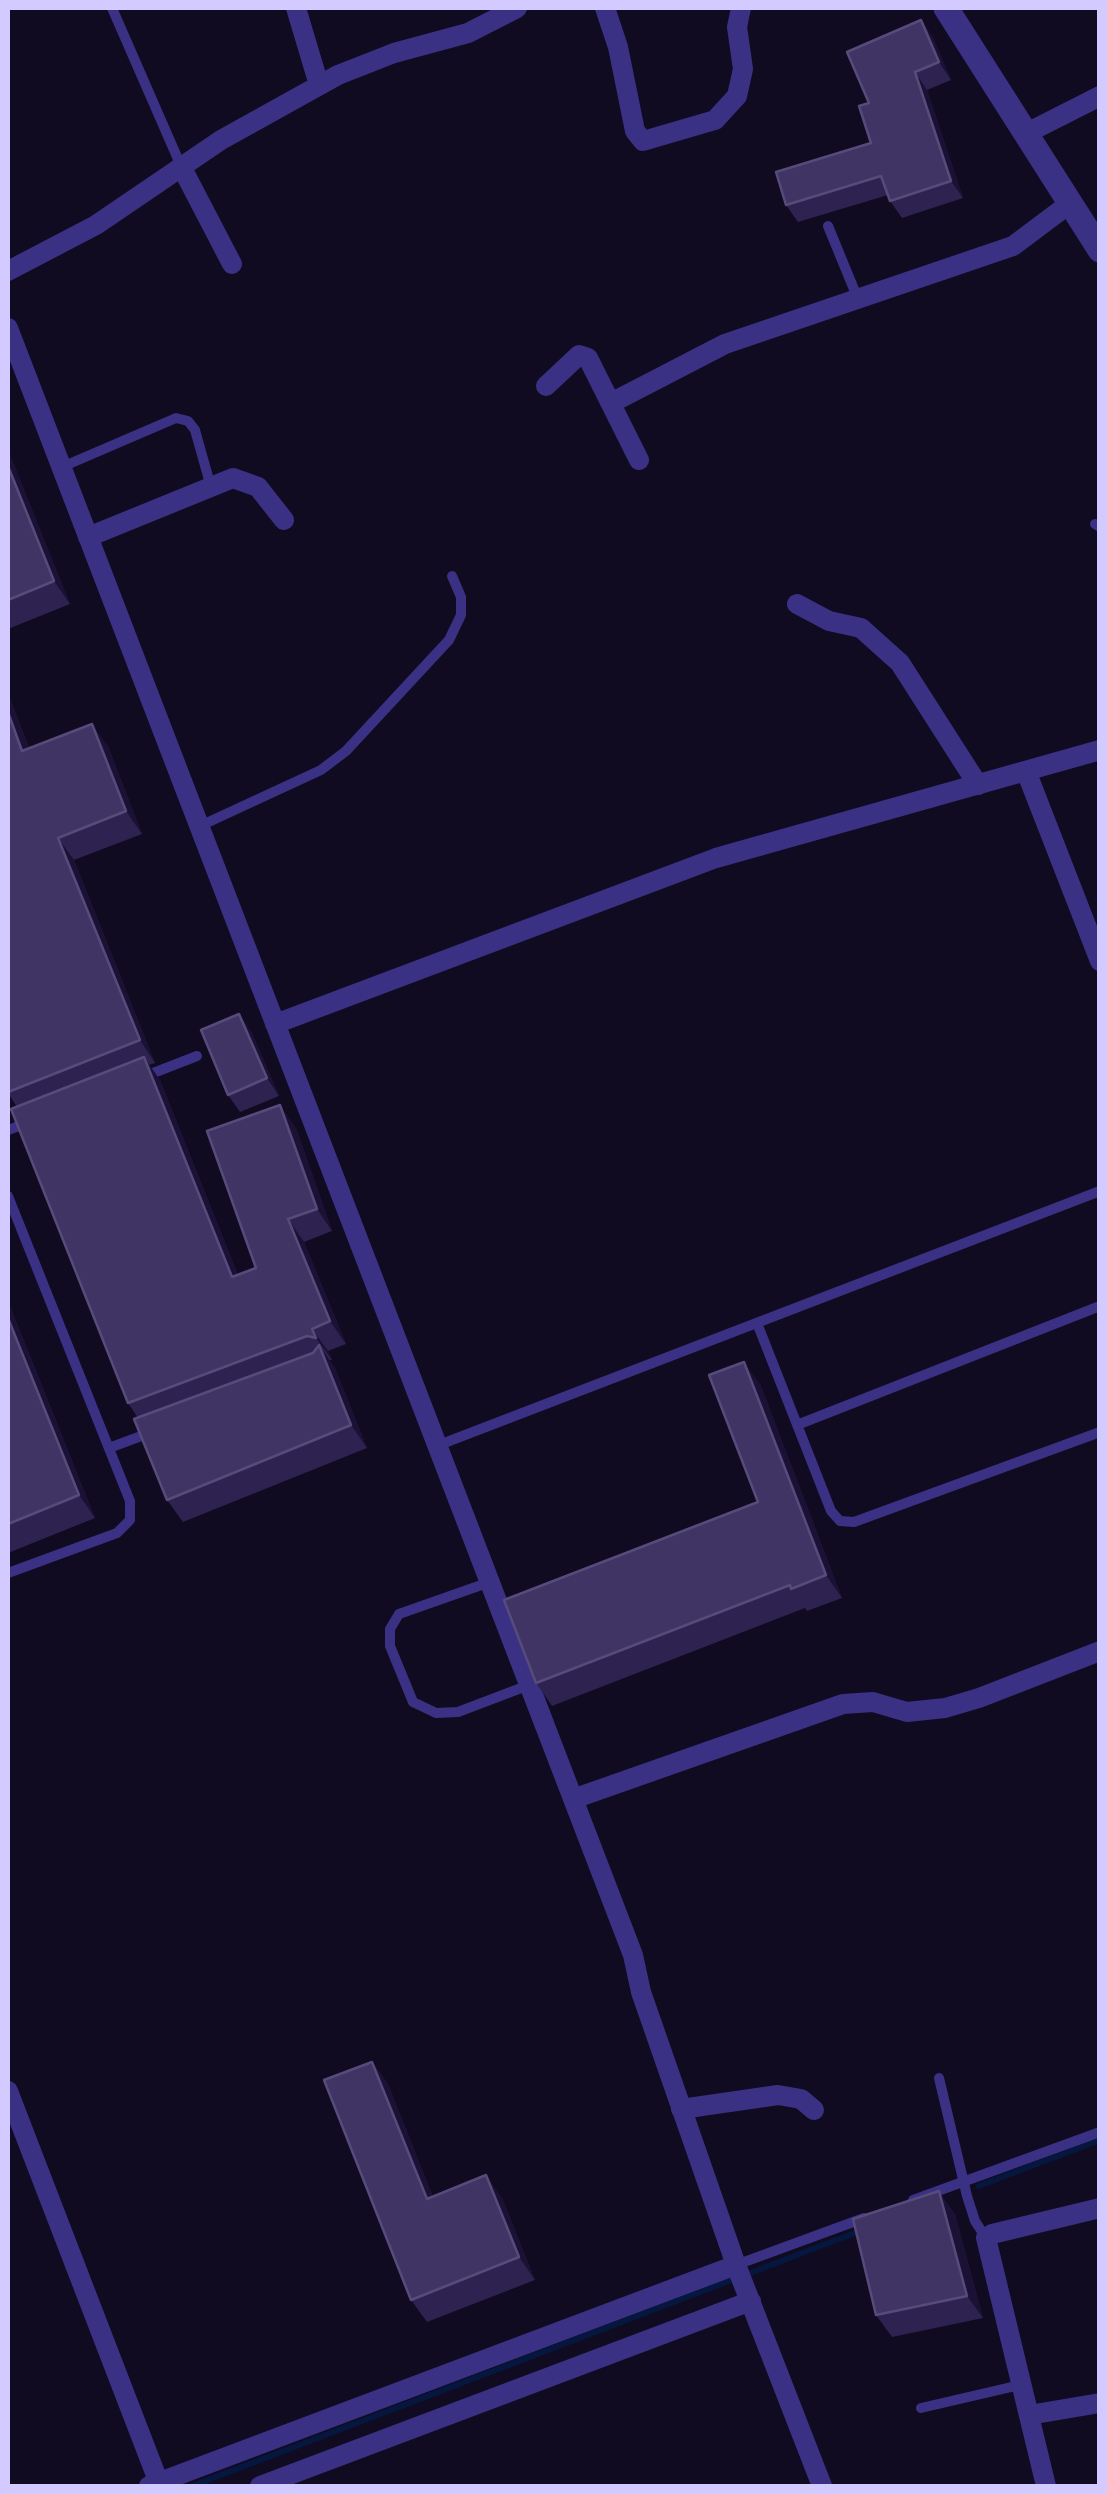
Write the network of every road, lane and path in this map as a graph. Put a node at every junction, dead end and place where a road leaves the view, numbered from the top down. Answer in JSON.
{"nodes":[{"id":1,"x":112,"y":8,"type":"edge"},
{"id":2,"x":296,"y":8,"type":"edge"},
{"id":3,"x":517,"y":8,"type":"edge"},
{"id":4,"x":605,"y":8,"type":"edge"},
{"id":5,"x":741,"y":8,"type":"edge"},
{"id":6,"x":946,"y":8,"type":"edge"},
{"id":7,"x":489,"y":14,"type":"edge"},
{"id":8,"x":320,"y":85,"type":"junction"},
{"id":9,"x":1100,"y":96,"type":"edge"},
{"id":10,"x":1025,"y":134,"type":"junction"},
{"id":11,"x":181,"y":166,"type":"junction"},
{"id":12,"x":1068,"y":204,"type":"junction"},
{"id":13,"x":828,"y":226,"type":"dead end"},
{"id":14,"x":1100,"y":250,"type":"edge"},
{"id":15,"x":232,"y":264,"type":"dead end"},
{"id":16,"x":8,"y":271,"type":"edge"},
{"id":17,"x":858,"y":300,"type":"junction"},
{"id":18,"x":8,"y":328,"type":"edge"},
{"id":19,"x":546,"y":386,"type":"dead end"},
{"id":20,"x":610,"y":403,"type":"junction"},
{"id":21,"x":639,"y":460,"type":"dead end"},
{"id":22,"x":61,"y":467,"type":"junction"},
{"id":23,"x":211,"y":487,"type":"junction"},
{"id":24,"x":284,"y":520,"type":"dead end"},
{"id":25,"x":88,"y":538,"type":"junction"},
{"id":26,"x":452,"y":576,"type":"dead end"},
{"id":27,"x":796,"y":604,"type":"dead end"},
{"id":28,"x":1100,"y":750,"type":"edge"},
{"id":29,"x":1026,"y":771,"type":"junction"},
{"id":30,"x":978,"y":785,"type":"junction"},
{"id":31,"x":200,"y":826,"type":"junction"},
{"id":32,"x":1100,"y":961,"type":"edge"},
{"id":33,"x":275,"y":1024,"type":"junction"},
{"id":34,"x":197,"y":1056,"type":"dead end"},
{"id":35,"x":128,"y":1083,"type":"edge"},
{"id":36,"x":42,"y":1117,"type":"edge"},
{"id":37,"x":8,"y":1130,"type":"edge"},
{"id":38,"x":1100,"y":1191,"type":"edge"},
{"id":39,"x":8,"y":1196,"type":"edge"},
{"id":40,"x":1100,"y":1306,"type":"edge"},
{"id":41,"x":758,"y":1323,"type":"junction"},
{"id":42,"x":797,"y":1425,"type":"junction"},
{"id":43,"x":163,"y":1428,"type":"edge"},
{"id":44,"x":1100,"y":1432,"type":"edge"},
{"id":45,"x":438,"y":1445,"type":"junction"},
{"id":46,"x":109,"y":1448,"type":"junction"},
{"id":47,"x":8,"y":1573,"type":"edge"},
{"id":48,"x":490,"y":1582,"type":"junction"},
{"id":49,"x":1100,"y":1651,"type":"edge"},
{"id":50,"x":530,"y":1685,"type":"junction"},
{"id":51,"x":573,"y":1798,"type":"junction"},
{"id":52,"x":939,"y":2078,"type":"dead end"},
{"id":53,"x":8,"y":2091,"type":"edge"},
{"id":54,"x":681,"y":2109,"type":"junction"},
{"id":55,"x":814,"y":2110,"type":"dead end"},
{"id":56,"x":1100,"y":2132,"type":"edge"},
{"id":57,"x":965,"y":2181,"type":"junction"},
{"id":58,"x":894,"y":2207,"type":"edge"},
{"id":59,"x":1100,"y":2208,"type":"edge"},
{"id":60,"x":877,"y":2213,"type":"edge"},
{"id":61,"x":986,"y":2238,"type":"junction"},
{"id":62,"x":737,"y":2268,"type":"junction"},
{"id":63,"x":750,"y":2299,"type":"junction"},
{"id":64,"x":1020,"y":2385,"type":"junction"},
{"id":65,"x":1100,"y":2403,"type":"edge"},
{"id":66,"x":921,"y":2408,"type":"dead end"},
{"id":67,"x":1029,"y":2416,"type":"junction"},
{"id":68,"x":154,"y":2485,"type":"edge"},
{"id":69,"x":260,"y":2486,"type":"edge"},
{"id":70,"x":822,"y":2486,"type":"edge"},
{"id":71,"x":1046,"y":2486,"type":"edge"}],
"edges":[{"from":1,"to":11,"type":"lane"},
{"from":2,"to":8,"type":"street"},
{"from":3,"to":7,"type":"street"},
{"from":4,"to":5,"type":"street"},
{"from":6,"to":10,"type":"street"},
{"from":7,"to":8,"type":"street"},
{"from":8,"to":11,"type":"street"},
{"from":9,"to":10,"type":"street"},
{"from":10,"to":12,"type":"street"},
{"from":11,"to":15,"type":"street"},
{"from":11,"to":16,"type":"street"},
{"from":12,"to":14,"type":"street"},
{"from":12,"to":17,"type":"street"},
{"from":13,"to":17,"type":"lane"},
{"from":17,"to":20,"type":"street"},
{"from":18,"to":22,"type":"street"},
{"from":19,"to":20,"type":"street"},
{"from":20,"to":21,"type":"street"},
{"from":22,"to":23,"type":"lane"},
{"from":22,"to":25,"type":"street"},
{"from":23,"to":24,"type":"street"},
{"from":23,"to":25,"type":"street"},
{"from":25,"to":31,"type":"street"},
{"from":26,"to":31,"type":"lane"},
{"from":27,"to":30,"type":"street"},
{"from":28,"to":29,"type":"street"},
{"from":29,"to":30,"type":"street"},
{"from":29,"to":32,"type":"street"},
{"from":30,"to":33,"type":"street"},
{"from":31,"to":33,"type":"street"},
{"from":33,"to":45,"type":"street"},
{"from":34,"to":35,"type":"lane"},
{"from":36,"to":37,"type":"lane"},
{"from":38,"to":41,"type":"lane"},
{"from":39,"to":46,"type":"lane"},
{"from":40,"to":42,"type":"lane"},
{"from":41,"to":42,"type":"lane"},
{"from":41,"to":45,"type":"lane"},
{"from":42,"to":44,"type":"lane"},
{"from":43,"to":46,"type":"lane"},
{"from":45,"to":48,"type":"street"},
{"from":46,"to":47,"type":"lane"},
{"from":48,"to":50,"type":"street"},
{"from":48,"to":50,"type":"lane"},
{"from":49,"to":51,"type":"street"},
{"from":50,"to":51,"type":"street"},
{"from":51,"to":54,"type":"street"},
{"from":52,"to":57,"type":"lane"},
{"from":53,"to":68,"type":"street"},
{"from":54,"to":55,"type":"street"},
{"from":54,"to":62,"type":"street"},
{"from":56,"to":57,"type":"lane"},
{"from":57,"to":58,"type":"lane"},
{"from":57,"to":61,"type":"lane"},
{"from":59,"to":61,"type":"street"},
{"from":60,"to":62,"type":"lane"},
{"from":61,"to":64,"type":"street"},
{"from":62,"to":63,"type":"street"},
{"from":62,"to":68,"type":"street"},
{"from":63,"to":69,"type":"street"},
{"from":63,"to":70,"type":"street"},
{"from":64,"to":66,"type":"lane"},
{"from":64,"to":67,"type":"street"},
{"from":65,"to":67,"type":"street"},
{"from":67,"to":71,"type":"street"}]}
